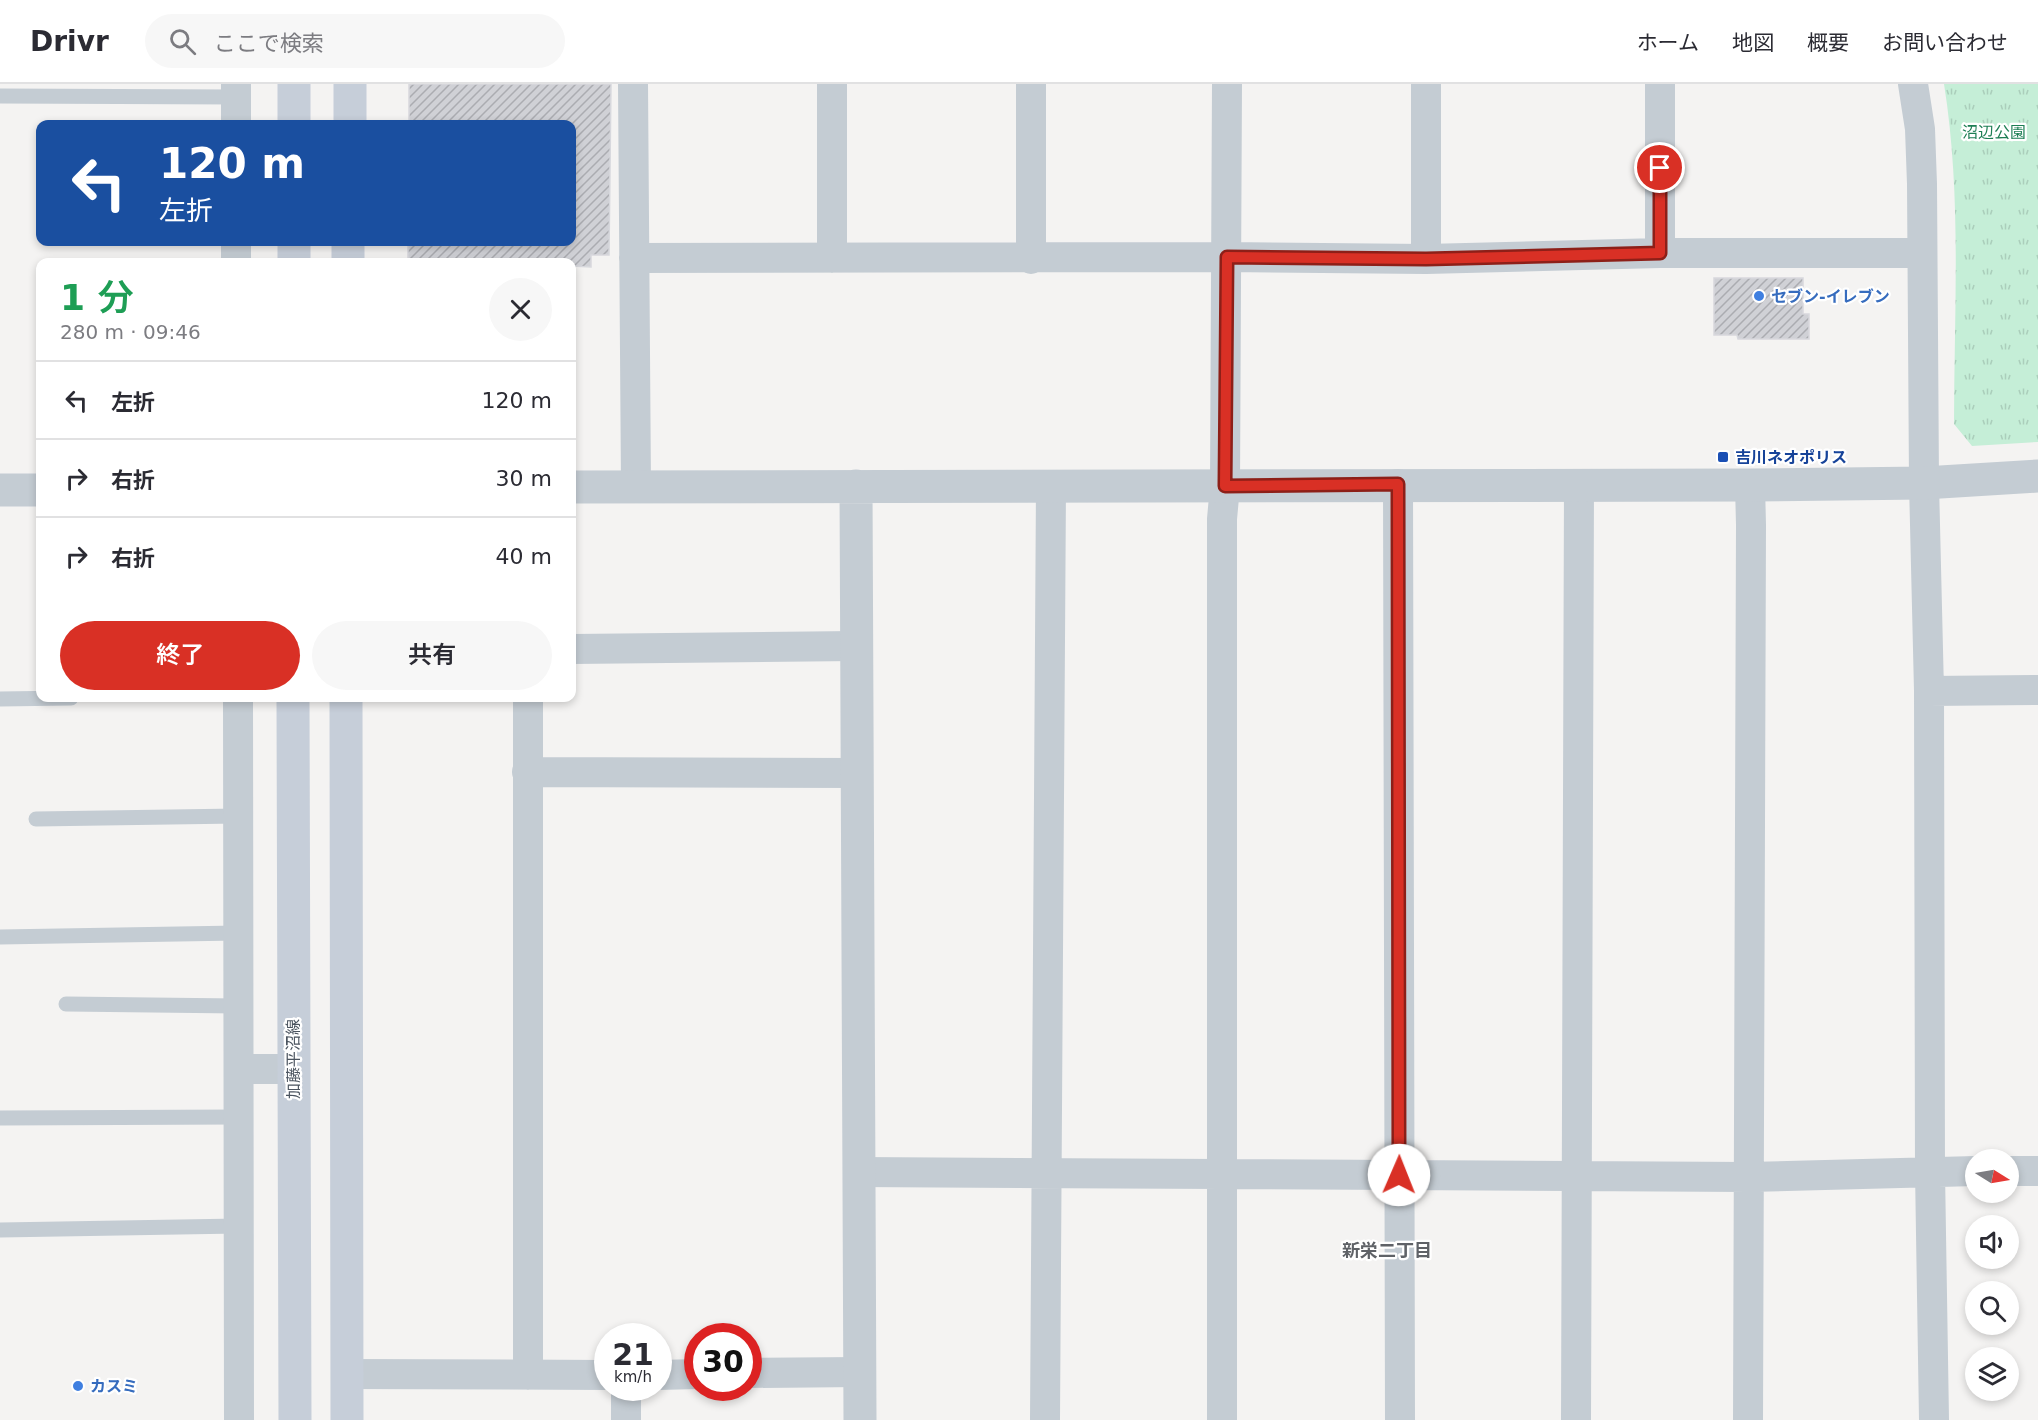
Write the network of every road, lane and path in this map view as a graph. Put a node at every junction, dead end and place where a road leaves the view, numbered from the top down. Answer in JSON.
{"nodes":[{"id":1,"x":294,"y":84,"type":"edge"},
{"id":2,"x":350,"y":84,"type":"edge"},
{"id":3,"x":633,"y":84,"type":"edge"},
{"id":4,"x":832,"y":84,"type":"edge"},
{"id":5,"x":1030,"y":84,"type":"edge"},
{"id":6,"x":1227,"y":84,"type":"edge"},
{"id":7,"x":1426,"y":84,"type":"edge"},
{"id":8,"x":1659,"y":84,"type":"edge"},
{"id":9,"x":1913,"y":84,"type":"edge"},
{"id":10,"x":0,"y":96,"type":"edge"},
{"id":11,"x":236,"y":102,"type":"edge"},
{"id":12,"x":294,"y":120,"type":"edge"},
{"id":13,"x":350,"y":120,"type":"edge"},
{"id":14,"x":1660,"y":253,"type":"junction"},
{"id":15,"x":1922,"y":253,"type":"junction"},
{"id":16,"x":1227,"y":257,"type":"junction"},
{"id":17,"x":634,"y":258,"type":"junction"},
{"id":18,"x":832,"y":258,"type":"junction"},
{"id":19,"x":1031,"y":259,"type":"junction"},
{"id":20,"x":1426,"y":259,"type":"junction"},
{"id":21,"x":2038,"y":476,"type":"edge"},
{"id":22,"x":1924,"y":483,"type":"junction"},
{"id":23,"x":1398,"y":484,"type":"junction"},
{"id":24,"x":1580,"y":484,"type":"junction"},
{"id":25,"x":1051,"y":485,"type":"junction"},
{"id":26,"x":1750,"y":485,"type":"junction"},
{"id":27,"x":636,"y":486,"type":"junction"},
{"id":28,"x":856,"y":486,"type":"junction"},
{"id":29,"x":1225,"y":486,"type":"junction"},
{"id":30,"x":576,"y":487,"type":"edge"},
{"id":31,"x":0,"y":490,"type":"edge"},
{"id":32,"x":36,"y":490,"type":"edge"},
{"id":33,"x":856,"y":646,"type":"junction"},
{"id":34,"x":576,"y":649,"type":"edge"},
{"id":35,"x":2038,"y":690,"type":"edge"},
{"id":36,"x":1929,"y":691,"type":"junction"},
{"id":37,"x":36,"y":698,"type":"edge"},
{"id":38,"x":0,"y":699,"type":"edge"},
{"id":39,"x":238,"y":702,"type":"edge"},
{"id":40,"x":293,"y":702,"type":"edge"},
{"id":41,"x":346,"y":702,"type":"edge"},
{"id":42,"x":528,"y":702,"type":"edge"},
{"id":43,"x":527,"y":772,"type":"junction"},
{"id":44,"x":856,"y":773,"type":"junction"},
{"id":45,"x":238,"y":816,"type":"junction"},
{"id":46,"x":36,"y":819,"type":"dead end"},
{"id":47,"x":238,"y":933,"type":"junction"},
{"id":48,"x":0,"y":937,"type":"edge"},
{"id":49,"x":66,"y":1004,"type":"dead end"},
{"id":50,"x":238,"y":1006,"type":"junction"},
{"id":51,"x":239,"y":1069,"type":"junction"},
{"id":52,"x":293,"y":1069,"type":"junction"},
{"id":53,"x":238,"y":1117,"type":"junction"},
{"id":54,"x":0,"y":1118,"type":"edge"},
{"id":55,"x":1930,"y":1171,"type":"junction"},
{"id":56,"x":1965,"y":1171,"type":"edge"},
{"id":57,"x":2019,"y":1171,"type":"edge"},
{"id":58,"x":2038,"y":1171,"type":"edge"},
{"id":59,"x":858,"y":1172,"type":"junction"},
{"id":60,"x":1046,"y":1173,"type":"junction"},
{"id":61,"x":1221,"y":1174,"type":"junction"},
{"id":62,"x":1399,"y":1175,"type":"junction"},
{"id":63,"x":1576,"y":1176,"type":"junction"},
{"id":64,"x":1748,"y":1177,"type":"junction"},
{"id":65,"x":239,"y":1226,"type":"junction"},
{"id":66,"x":0,"y":1230,"type":"edge"},
{"id":67,"x":860,"y":1372,"type":"junction"},
{"id":68,"x":762,"y":1373,"type":"edge"},
{"id":69,"x":347,"y":1374,"type":"junction"},
{"id":70,"x":528,"y":1375,"type":"junction"},
{"id":71,"x":594,"y":1375,"type":"edge"},
{"id":72,"x":626,"y":1401,"type":"edge"},
{"id":73,"x":239,"y":1420,"type":"edge"},
{"id":74,"x":295,"y":1420,"type":"edge"},
{"id":75,"x":347,"y":1420,"type":"edge"},
{"id":76,"x":626,"y":1420,"type":"edge"},
{"id":77,"x":860,"y":1420,"type":"edge"},
{"id":78,"x":1045,"y":1420,"type":"edge"},
{"id":79,"x":1221,"y":1420,"type":"edge"},
{"id":80,"x":1400,"y":1420,"type":"edge"},
{"id":81,"x":1576,"y":1420,"type":"edge"},
{"id":82,"x":1748,"y":1420,"type":"edge"},
{"id":83,"x":1934,"y":1420,"type":"edge"}],
"edges":[{"from":1,"to":12,"type":"main road"},
{"from":2,"to":13,"type":"main road"},
{"from":3,"to":17,"type":"street"},
{"from":4,"to":18,"type":"street"},
{"from":5,"to":19,"type":"street"},
{"from":6,"to":16,"type":"street"},
{"from":7,"to":20,"type":"street"},
{"from":8,"to":14,"type":"street"},
{"from":9,"to":15,"type":"street"},
{"from":10,"to":11,"type":"lane"},
{"from":14,"to":15,"type":"street"},
{"from":14,"to":20,"type":"street"},
{"from":15,"to":22,"type":"street"},
{"from":16,"to":19,"type":"street"},
{"from":16,"to":20,"type":"street"},
{"from":16,"to":29,"type":"street"},
{"from":17,"to":18,"type":"street"},
{"from":17,"to":27,"type":"street"},
{"from":18,"to":19,"type":"street"},
{"from":21,"to":22,"type":"street"},
{"from":22,"to":26,"type":"street"},
{"from":22,"to":36,"type":"street"},
{"from":23,"to":24,"type":"street"},
{"from":23,"to":29,"type":"street"},
{"from":23,"to":62,"type":"street"},
{"from":24,"to":26,"type":"street"},
{"from":24,"to":63,"type":"street"},
{"from":25,"to":28,"type":"street"},
{"from":25,"to":29,"type":"street"},
{"from":25,"to":60,"type":"street"},
{"from":26,"to":64,"type":"street"},
{"from":27,"to":28,"type":"street"},
{"from":27,"to":30,"type":"street"},
{"from":28,"to":33,"type":"street"},
{"from":29,"to":61,"type":"street"},
{"from":31,"to":32,"type":"street"},
{"from":33,"to":34,"type":"street"},
{"from":33,"to":44,"type":"street"},
{"from":35,"to":36,"type":"street"},
{"from":36,"to":55,"type":"street"},
{"from":37,"to":38,"type":"lane"},
{"from":39,"to":45,"type":"street"},
{"from":40,"to":52,"type":"main road","name":"加藤平沼線"},
{"from":41,"to":69,"type":"main road"},
{"from":42,"to":43,"type":"street"},
{"from":43,"to":44,"type":"street"},
{"from":43,"to":70,"type":"street"},
{"from":44,"to":59,"type":"street"},
{"from":45,"to":46,"type":"lane"},
{"from":45,"to":47,"type":"street"},
{"from":47,"to":48,"type":"lane"},
{"from":47,"to":50,"type":"street"},
{"from":49,"to":50,"type":"lane"},
{"from":50,"to":51,"type":"street"},
{"from":51,"to":52,"type":"street"},
{"from":51,"to":53,"type":"street"},
{"from":52,"to":74,"type":"main road","name":"加藤平沼線"},
{"from":53,"to":54,"type":"lane"},
{"from":53,"to":65,"type":"street"},
{"from":55,"to":56,"type":"street"},
{"from":55,"to":64,"type":"street"},
{"from":55,"to":83,"type":"street"},
{"from":57,"to":58,"type":"street"},
{"from":59,"to":60,"type":"street"},
{"from":59,"to":67,"type":"street"},
{"from":60,"to":61,"type":"street"},
{"from":60,"to":78,"type":"street"},
{"from":61,"to":62,"type":"street"},
{"from":61,"to":79,"type":"street"},
{"from":62,"to":63,"type":"street"},
{"from":62,"to":80,"type":"street"},
{"from":63,"to":64,"type":"street"},
{"from":63,"to":81,"type":"street"},
{"from":64,"to":82,"type":"street"},
{"from":65,"to":66,"type":"lane"},
{"from":65,"to":73,"type":"street"},
{"from":67,"to":68,"type":"street"},
{"from":67,"to":77,"type":"street"},
{"from":69,"to":70,"type":"street"},
{"from":69,"to":75,"type":"main road"},
{"from":70,"to":71,"type":"street"},
{"from":72,"to":76,"type":"street"}]}
